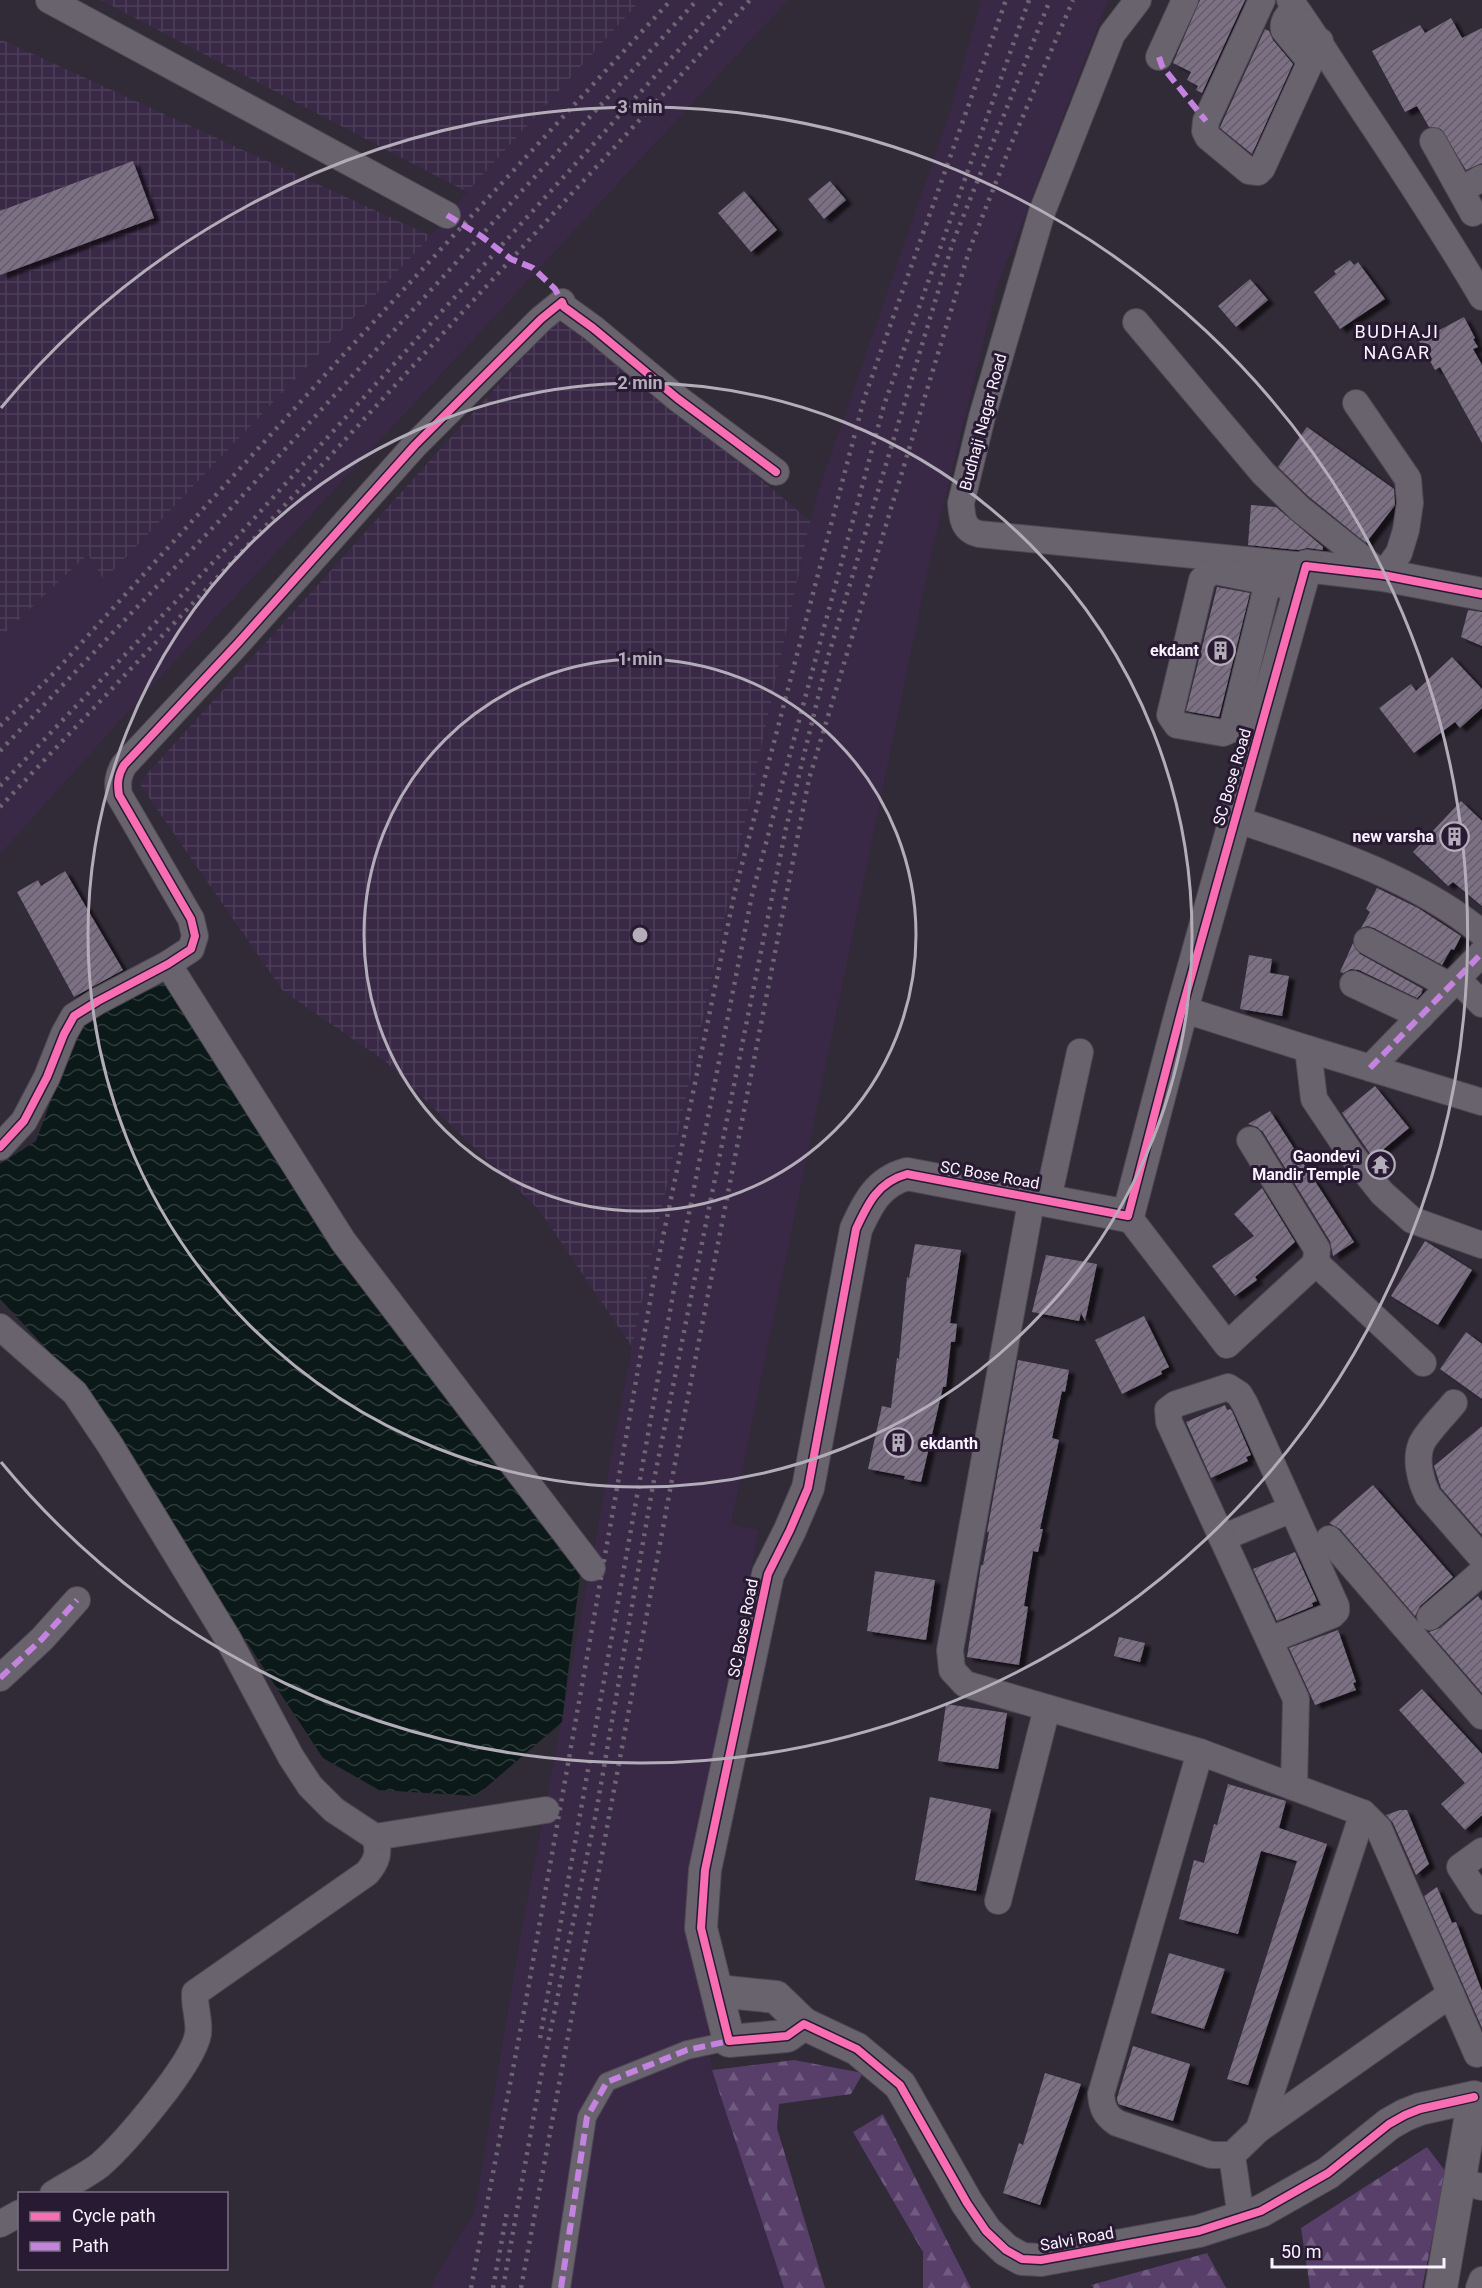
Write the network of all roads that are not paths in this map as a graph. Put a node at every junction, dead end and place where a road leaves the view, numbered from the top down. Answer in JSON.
{"nodes":[{"id":1,"x":49,"y":0,"type":"edge"},
{"id":2,"x":1138,"y":0,"type":"edge"},
{"id":3,"x":1185,"y":0,"type":"edge"},
{"id":4,"x":1260,"y":1,"type":"edge"},
{"id":5,"x":1292,"y":4,"type":"edge"},
{"id":6,"x":1315,"y":51,"type":"junction"},
{"id":7,"x":1159,"y":57,"type":"dead end"},
{"id":8,"x":1433,"y":141,"type":"dead end"},
{"id":9,"x":1471,"y":184,"type":"edge"},
{"id":10,"x":1478,"y":210,"type":"edge"},
{"id":11,"x":447,"y":215,"type":"dead end"},
{"id":12,"x":1443,"y":230,"type":"junction"},
{"id":13,"x":1482,"y":297,"type":"edge"},
{"id":14,"x":1136,"y":322,"type":"dead end"},
{"id":15,"x":1356,"y":403,"type":"dead end"},
{"id":16,"x":776,"y":472,"type":"dead end"},
{"id":17,"x":1383,"y":575,"type":"junction"},
{"id":18,"x":1302,"y":577,"type":"junction"},
{"id":19,"x":1268,"y":582,"type":"junction"},
{"id":20,"x":1482,"y":594,"type":"edge"},
{"id":21,"x":1235,"y":819,"type":"junction"},
{"id":22,"x":1482,"y":933,"type":"edge"},
{"id":23,"x":1367,"y":941,"type":"dead end"},
{"id":24,"x":1482,"y":953,"type":"edge"},
{"id":25,"x":168,"y":964,"type":"junction"},
{"id":26,"x":1454,"y":982,"type":"junction"},
{"id":27,"x":1353,"y":984,"type":"dead end"},
{"id":28,"x":1482,"y":1004,"type":"edge"},
{"id":29,"x":1182,"y":1009,"type":"junction"},
{"id":30,"x":1421,"y":1016,"type":"junction"},
{"id":31,"x":1308,"y":1049,"type":"junction"},
{"id":32,"x":1080,"y":1053,"type":"dead end"},
{"id":33,"x":1370,"y":1068,"type":"junction"},
{"id":34,"x":1482,"y":1102,"type":"edge"},
{"id":35,"x":1250,"y":1140,"type":"dead end"},
{"id":36,"x":0,"y":1148,"type":"edge"},
{"id":37,"x":1040,"y":1198,"type":"junction"},
{"id":38,"x":1128,"y":1216,"type":"junction"},
{"id":39,"x":1482,"y":1245,"type":"edge"},
{"id":40,"x":1316,"y":1263,"type":"junction"},
{"id":41,"x":0,"y":1327,"type":"edge"},
{"id":42,"x":1423,"y":1363,"type":"dead end"},
{"id":43,"x":1454,"y":1403,"type":"dead end"},
{"id":44,"x":1292,"y":1509,"type":"junction"},
{"id":45,"x":1222,"y":1538,"type":"junction"},
{"id":46,"x":1329,"y":1539,"type":"dead end"},
{"id":47,"x":1482,"y":1558,"type":"edge"},
{"id":48,"x":592,"y":1568,"type":"dead end"},
{"id":49,"x":1482,"y":1572,"type":"edge"},
{"id":50,"x":78,"y":1600,"type":"dead end"},
{"id":51,"x":1430,"y":1617,"type":"dead end"},
{"id":52,"x":1270,"y":1640,"type":"junction"},
{"id":53,"x":0,"y":1678,"type":"edge"},
{"id":54,"x":1047,"y":1708,"type":"junction"},
{"id":55,"x":1482,"y":1716,"type":"edge"},
{"id":56,"x":1200,"y":1752,"type":"junction"},
{"id":57,"x":1294,"y":1787,"type":"junction"},
{"id":58,"x":546,"y":1810,"type":"dead end"},
{"id":59,"x":1363,"y":1813,"type":"junction"},
{"id":60,"x":375,"y":1837,"type":"junction"},
{"id":61,"x":1482,"y":1851,"type":"edge"},
{"id":62,"x":998,"y":1901,"type":"dead end"},
{"id":63,"x":1482,"y":1901,"type":"edge"},
{"id":64,"x":717,"y":1991,"type":"junction"},
{"id":65,"x":1451,"y":1994,"type":"junction"},
{"id":66,"x":804,"y":2024,"type":"junction"},
{"id":67,"x":729,"y":2041,"type":"junction"},
{"id":68,"x":1477,"y":2054,"type":"dead end"},
{"id":69,"x":1478,"y":2090,"type":"edge"},
{"id":70,"x":1259,"y":2130,"type":"junction"},
{"id":71,"x":1232,"y":2155,"type":"junction"},
{"id":72,"x":1471,"y":2185,"type":"edge"},
{"id":73,"x":55,"y":2192,"type":"edge"},
{"id":74,"x":18,"y":2214,"type":"edge"},
{"id":75,"x":1241,"y":2218,"type":"junction"},
{"id":76,"x":0,"y":2224,"type":"edge"},
{"id":77,"x":1482,"y":2280,"type":"edge"},
{"id":78,"x":561,"y":2288,"type":"edge"},
{"id":79,"x":1441,"y":2288,"type":"edge"},
{"id":80,"x":1479,"y":2288,"type":"edge"}],
"edges":[{"from":1,"to":11,"type":"street"},
{"from":2,"to":18,"type":"street","name":"Budhaji Nagar Road"},
{"from":3,"to":7,"type":"street"},
{"from":4,"to":6,"type":"street"},
{"from":5,"to":6,"type":"street"},
{"from":6,"to":12,"type":"street"},
{"from":8,"to":9,"type":"street"},
{"from":9,"to":10,"type":"street"},
{"from":10,"to":12,"type":"street"},
{"from":12,"to":13,"type":"street"},
{"from":14,"to":17,"type":"street"},
{"from":15,"to":17,"type":"street"},
{"from":16,"to":25,"type":"street"},
{"from":17,"to":18,"type":"street"},
{"from":17,"to":20,"type":"street"},
{"from":18,"to":19,"type":"street"},
{"from":18,"to":21,"type":"street","name":"SC Bose Road"},
{"from":19,"to":19,"type":"street"},
{"from":21,"to":22,"type":"street"},
{"from":21,"to":29,"type":"street","name":"SC Bose Road"},
{"from":23,"to":26,"type":"street"},
{"from":24,"to":26,"type":"street"},
{"from":25,"to":36,"type":"street"},
{"from":25,"to":48,"type":"street"},
{"from":26,"to":28,"type":"street"},
{"from":26,"to":30,"type":"street"},
{"from":27,"to":30,"type":"street"},
{"from":29,"to":31,"type":"street"},
{"from":29,"to":38,"type":"street","name":"SC Bose Road"},
{"from":30,"to":33,"type":"street"},
{"from":31,"to":33,"type":"street"},
{"from":31,"to":39,"type":"street"},
{"from":32,"to":37,"type":"street"},
{"from":33,"to":34,"type":"street"},
{"from":35,"to":40,"type":"street"},
{"from":37,"to":38,"type":"street","name":"SC Bose Road"},
{"from":37,"to":54,"type":"street"},
{"from":37,"to":64,"type":"street","name":"SC Bose Road"},
{"from":38,"to":40,"type":"street"},
{"from":40,"to":42,"type":"street"},
{"from":41,"to":60,"type":"street"},
{"from":43,"to":47,"type":"street"},
{"from":44,"to":45,"type":"street"},
{"from":44,"to":45,"type":"street"},
{"from":44,"to":52,"type":"street"},
{"from":45,"to":52,"type":"street"},
{"from":46,"to":55,"type":"street"},
{"from":49,"to":51,"type":"street"},
{"from":50,"to":53,"type":"street"},
{"from":52,"to":57,"type":"street"},
{"from":54,"to":56,"type":"street"},
{"from":54,"to":62,"type":"street"},
{"from":56,"to":57,"type":"street"},
{"from":56,"to":71,"type":"street"},
{"from":57,"to":59,"type":"street"},
{"from":58,"to":60,"type":"street"},
{"from":59,"to":65,"type":"street"},
{"from":59,"to":70,"type":"street"},
{"from":60,"to":73,"type":"street"},
{"from":61,"to":63,"type":"street"},
{"from":64,"to":66,"type":"street","name":"Salvi Road"},
{"from":64,"to":67,"type":"street","name":"SC Bose Road"},
{"from":65,"to":68,"type":"street"},
{"from":65,"to":70,"type":"street"},
{"from":66,"to":67,"type":"street"},
{"from":66,"to":75,"type":"street","name":"Salvi Road"},
{"from":67,"to":78,"type":"street"},
{"from":69,"to":72,"type":"street"},
{"from":69,"to":75,"type":"street","name":"Salvi Road"},
{"from":70,"to":71,"type":"street"},
{"from":71,"to":75,"type":"street"},
{"from":72,"to":79,"type":"street"},
{"from":74,"to":76,"type":"street"},
{"from":77,"to":80,"type":"street"}]}
